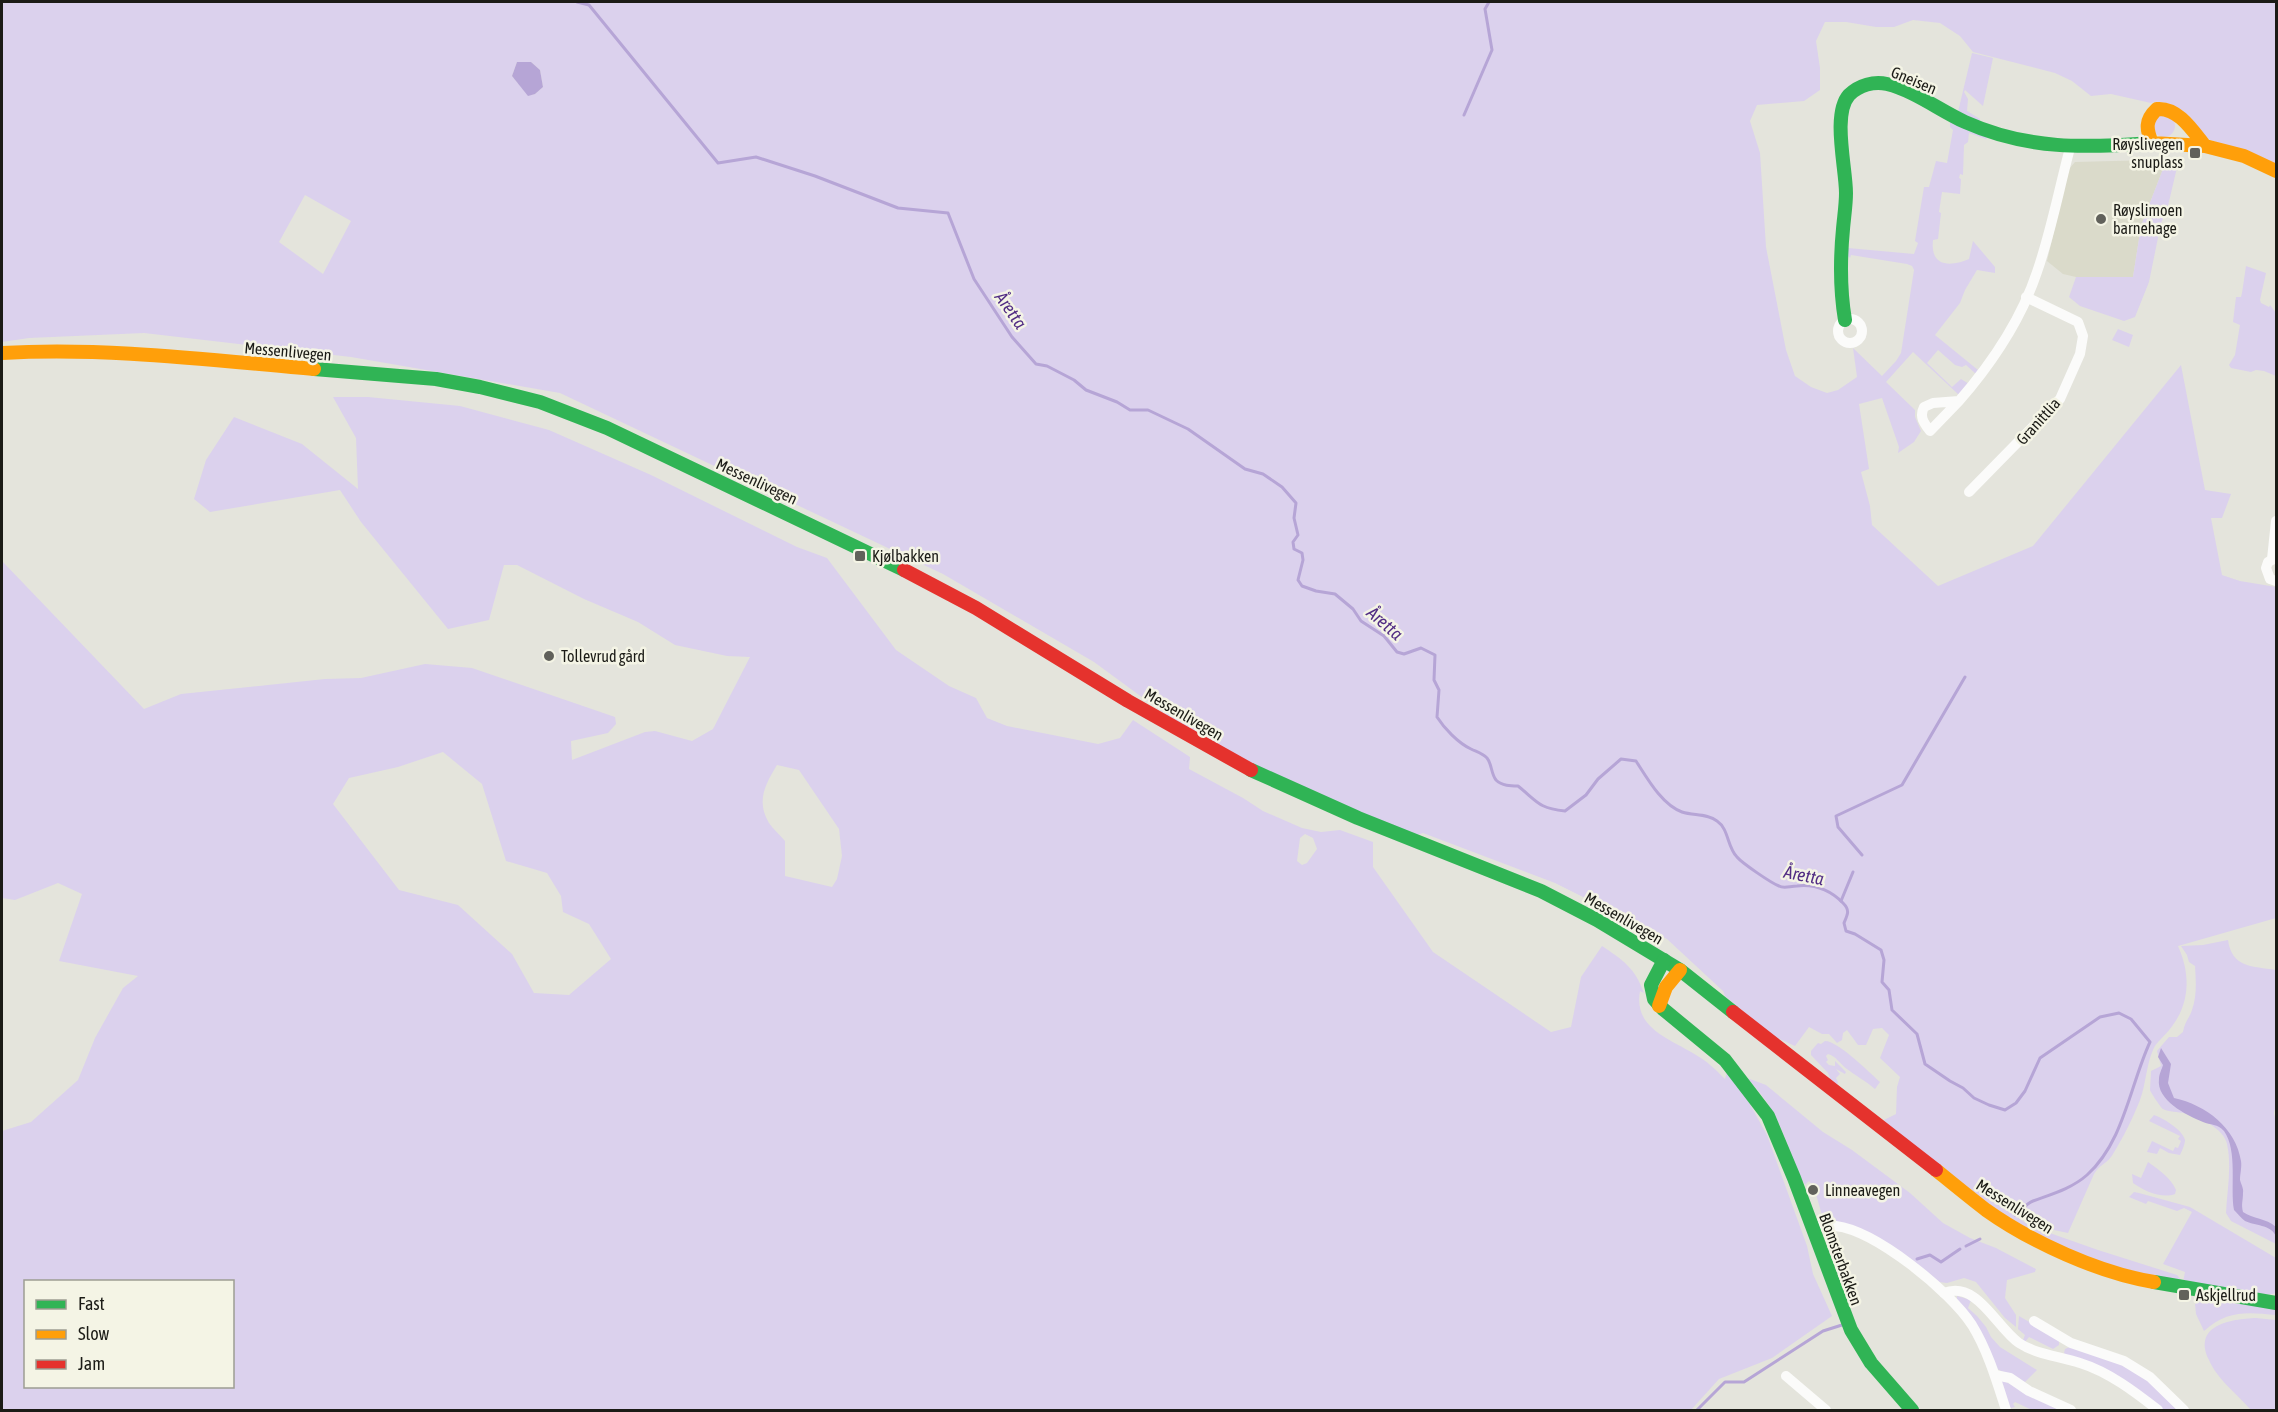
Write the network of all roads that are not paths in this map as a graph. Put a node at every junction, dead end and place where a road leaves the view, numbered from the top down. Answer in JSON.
{"nodes":[{"id":1,"x":2152,"y":143,"type":"junction"},
{"id":2,"x":2205,"y":146,"type":"junction"},
{"id":3,"x":2070,"y":148,"type":"junction"},
{"id":4,"x":2277,"y":171,"type":"edge"},
{"id":5,"x":2026,"y":297,"type":"junction"},
{"id":6,"x":1845,"y":320,"type":"dead end"},
{"id":7,"x":2,"y":352,"type":"edge"},
{"id":8,"x":1959,"y":401,"type":"dead end"},
{"id":9,"x":1969,"y":492,"type":"dead end"},
{"id":10,"x":2277,"y":521,"type":"edge"},
{"id":11,"x":2274,"y":558,"type":"edge"},
{"id":12,"x":2277,"y":581,"type":"edge"},
{"id":13,"x":1664,"y":960,"type":"junction"},
{"id":14,"x":1680,"y":970,"type":"junction"},
{"id":15,"x":1659,"y":1006,"type":"junction"},
{"id":16,"x":1813,"y":1228,"type":"junction"},
{"id":17,"x":1944,"y":1293,"type":"junction"},
{"id":18,"x":2277,"y":1303,"type":"edge"},
{"id":19,"x":2034,"y":1321,"type":"dead end"},
{"id":20,"x":2071,"y":1343,"type":"junction"},
{"id":21,"x":2052,"y":1355,"type":"junction"},
{"id":22,"x":1995,"y":1375,"type":"junction"},
{"id":23,"x":1786,"y":1376,"type":"dead end"},
{"id":24,"x":1826,"y":1410,"type":"edge"},
{"id":25,"x":1912,"y":1410,"type":"edge"},
{"id":26,"x":2006,"y":1410,"type":"edge"},
{"id":27,"x":2071,"y":1410,"type":"edge"},
{"id":28,"x":2158,"y":1410,"type":"edge"},
{"id":29,"x":2184,"y":1410,"type":"edge"}],
"edges":[{"from":1,"to":2,"type":"main road","name":"Gneisen"},
{"from":1,"to":2,"type":"main road"},
{"from":1,"to":3,"type":"main road","name":"Gneisen"},
{"from":2,"to":4,"type":"main road","name":"Gneisen"},
{"from":3,"to":5,"type":"street"},
{"from":3,"to":6,"type":"main road","name":"Gneisen"},
{"from":5,"to":8,"type":"street"},
{"from":5,"to":9,"type":"street","name":"Granittlia"},
{"from":7,"to":13,"type":"main road","name":"Messenlivegen"},
{"from":10,"to":11,"type":"street"},
{"from":11,"to":12,"type":"street"},
{"from":13,"to":14,"type":"main road","name":"Messenlivegen"},
{"from":13,"to":15,"type":"main road"},
{"from":14,"to":15,"type":"main road"},
{"from":14,"to":18,"type":"main road","name":"Messenlivegen"},
{"from":15,"to":16,"type":"main road","name":"Blomsterbakken"},
{"from":16,"to":17,"type":"street"},
{"from":16,"to":25,"type":"main road","name":"Blomsterbakken"},
{"from":17,"to":21,"type":"street"},
{"from":17,"to":22,"type":"street"},
{"from":19,"to":20,"type":"street"},
{"from":20,"to":21,"type":"street"},
{"from":20,"to":29,"type":"street"},
{"from":21,"to":28,"type":"street"},
{"from":22,"to":26,"type":"street"},
{"from":22,"to":27,"type":"street"},
{"from":23,"to":24,"type":"street"}]}
